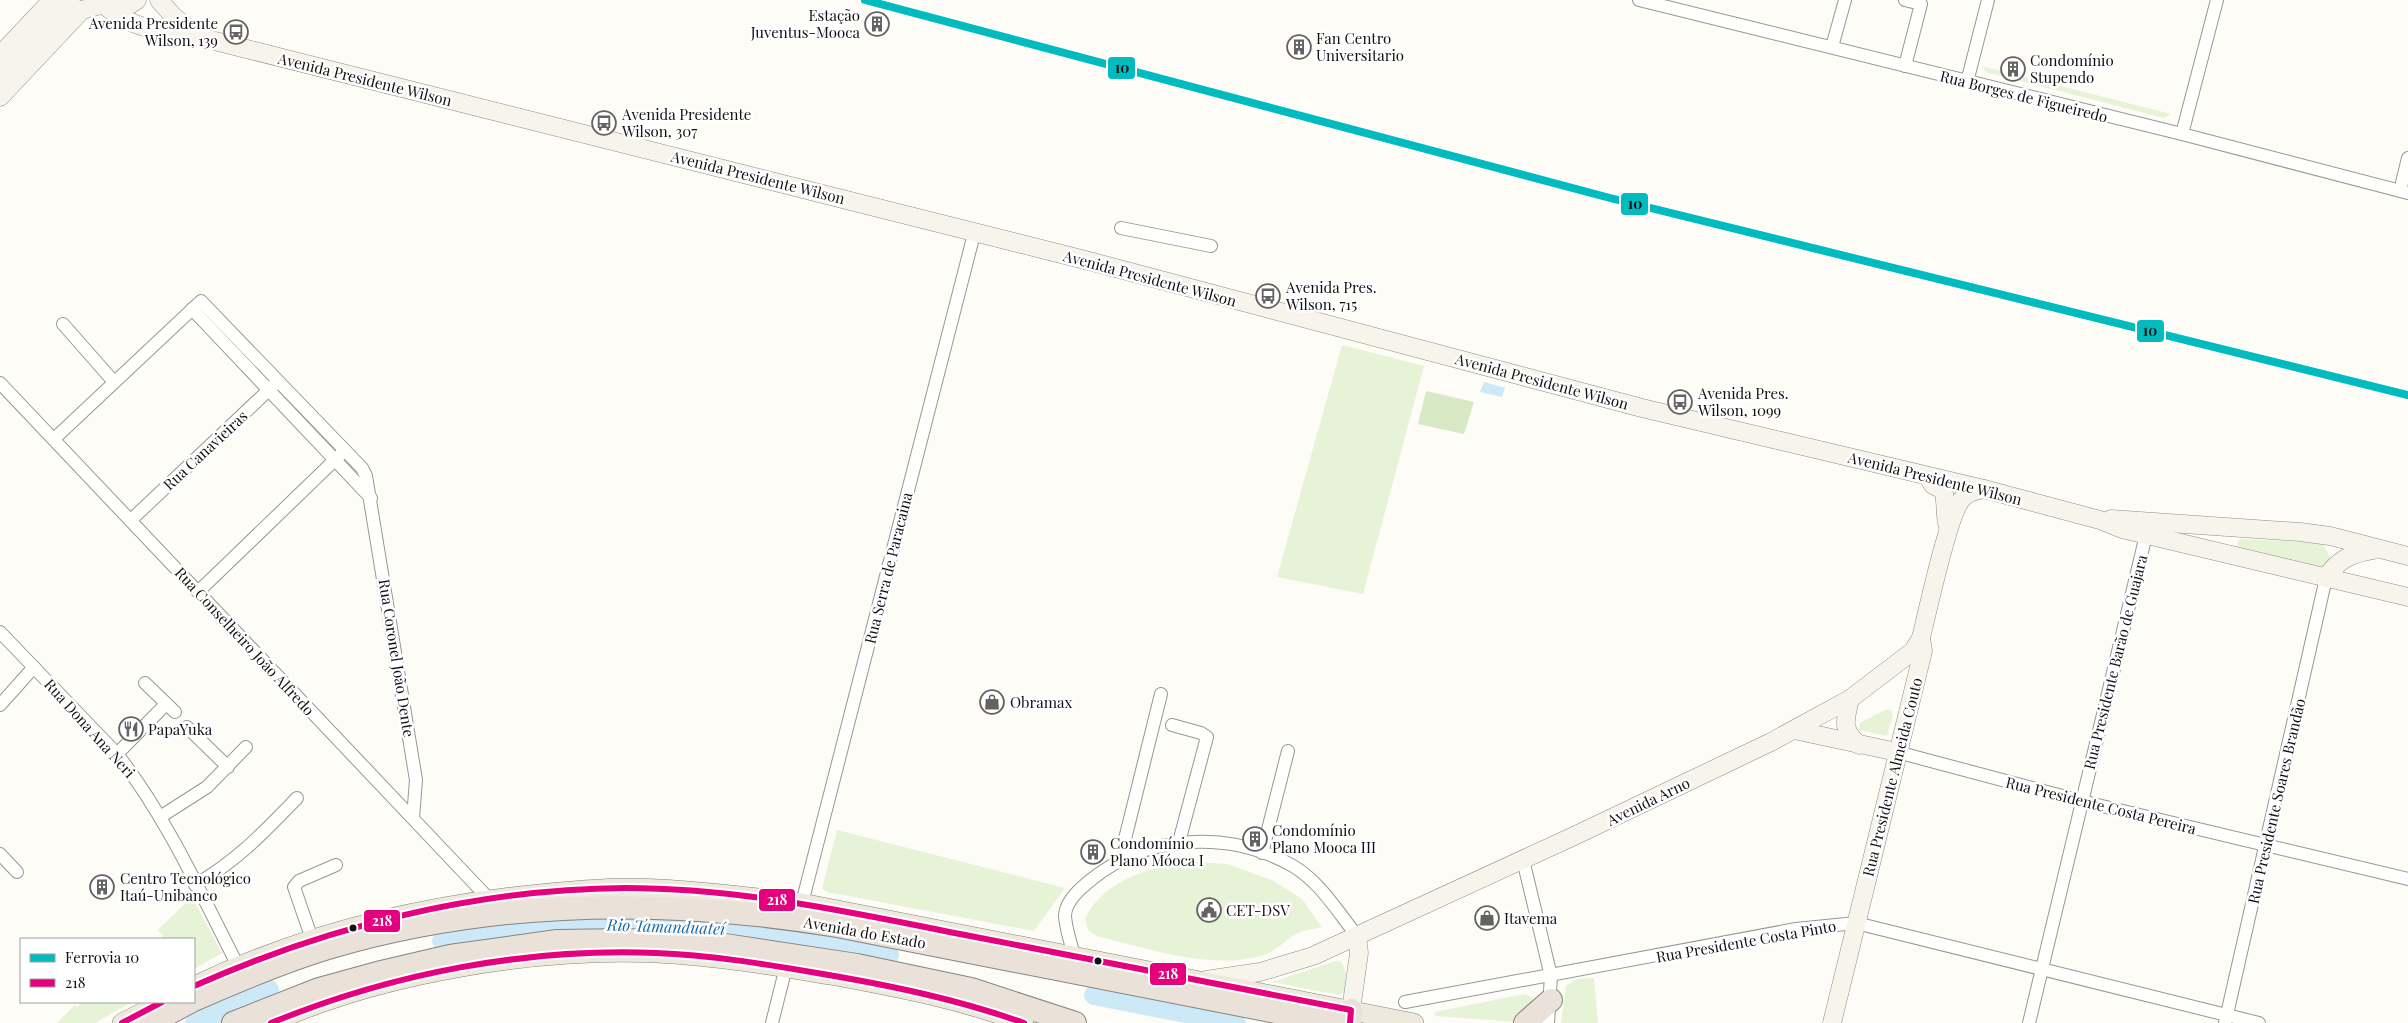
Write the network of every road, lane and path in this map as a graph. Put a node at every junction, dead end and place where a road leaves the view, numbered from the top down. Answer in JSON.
{"nodes":[{"id":1,"x":52,"y":0,"type":"edge"},
{"id":2,"x":137,"y":0,"type":"edge"},
{"id":3,"x":159,"y":0,"type":"edge"},
{"id":4,"x":1640,"y":0,"type":"edge"},
{"id":5,"x":1844,"y":0,"type":"edge"},
{"id":6,"x":1905,"y":0,"type":"edge"},
{"id":7,"x":1988,"y":0,"type":"edge"},
{"id":8,"x":2216,"y":0,"type":"edge"},
{"id":9,"x":102,"y":2,"type":"edge"},
{"id":10,"x":77,"y":3,"type":"edge"},
{"id":11,"x":1662,"y":3,"type":"edge"},
{"id":12,"x":199,"y":37,"type":"junction"},
{"id":13,"x":1832,"y":48,"type":"junction"},
{"id":14,"x":0,"y":55,"type":"edge"},
{"id":15,"x":1904,"y":66,"type":"junction"},
{"id":16,"x":0,"y":75,"type":"edge"},
{"id":17,"x":1967,"y":82,"type":"junction"},
{"id":18,"x":0,"y":97,"type":"edge"},
{"id":19,"x":2182,"y":134,"type":"junction"},
{"id":20,"x":2408,"y":158,"type":"edge"},
{"id":21,"x":2404,"y":192,"type":"edge"},
{"id":22,"x":1121,"y":228,"type":"dead end"},
{"id":23,"x":974,"y":234,"type":"junction"},
{"id":24,"x":1211,"y":246,"type":"dead end"},
{"id":25,"x":192,"y":309,"type":"junction"},
{"id":26,"x":63,"y":324,"type":"dead end"},
{"id":27,"x":279,"y":380,"type":"junction"},
{"id":28,"x":114,"y":382,"type":"junction"},
{"id":29,"x":0,"y":383,"type":"edge"},
{"id":30,"x":268,"y":390,"type":"junction"},
{"id":31,"x":54,"y":439,"type":"junction"},
{"id":32,"x":345,"y":450,"type":"junction"},
{"id":33,"x":335,"y":460,"type":"junction"},
{"id":34,"x":1926,"y":476,"type":"junction"},
{"id":35,"x":1984,"y":489,"type":"junction"},
{"id":36,"x":371,"y":498,"type":"junction"},
{"id":37,"x":131,"y":520,"type":"junction"},
{"id":38,"x":2100,"y":520,"type":"junction"},
{"id":39,"x":1949,"y":531,"type":"junction"},
{"id":40,"x":2146,"y":535,"type":"junction"},
{"id":41,"x":2330,"y":536,"type":"junction"},
{"id":42,"x":2376,"y":550,"type":"junction"},
{"id":43,"x":2408,"y":556,"type":"edge"},
{"id":44,"x":2339,"y":563,"type":"junction"},
{"id":45,"x":2326,"y":578,"type":"junction"},
{"id":46,"x":199,"y":591,"type":"junction"},
{"id":47,"x":2408,"y":597,"type":"edge"},
{"id":48,"x":0,"y":632,"type":"edge"},
{"id":49,"x":1921,"y":638,"type":"junction"},
{"id":50,"x":34,"y":667,"type":"junction"},
{"id":51,"x":145,"y":683,"type":"dead end"},
{"id":52,"x":1161,"y":694,"type":"dead end"},
{"id":53,"x":1850,"y":699,"type":"junction"},
{"id":54,"x":0,"y":705,"type":"edge"},
{"id":55,"x":1172,"y":725,"type":"dead end"},
{"id":56,"x":187,"y":727,"type":"dead end"},
{"id":57,"x":1794,"y":730,"type":"junction"},
{"id":58,"x":1859,"y":745,"type":"junction"},
{"id":59,"x":246,"y":747,"type":"dead end"},
{"id":60,"x":1288,"y":751,"type":"dead end"},
{"id":61,"x":1897,"y":752,"type":"junction"},
{"id":62,"x":117,"y":754,"type":"junction"},
{"id":63,"x":228,"y":766,"type":"junction"},
{"id":64,"x":297,"y":798,"type":"dead end"},
{"id":65,"x":2081,"y":801,"type":"junction"},
{"id":66,"x":160,"y":817,"type":"junction"},
{"id":67,"x":413,"y":818,"type":"junction"},
{"id":68,"x":1179,"y":842,"type":"junction"},
{"id":69,"x":2267,"y":846,"type":"junction"},
{"id":70,"x":1262,"y":853,"type":"junction"},
{"id":71,"x":0,"y":854,"type":"edge"},
{"id":72,"x":1126,"y":857,"type":"junction"},
{"id":73,"x":1523,"y":860,"type":"junction"},
{"id":74,"x":336,"y":865,"type":"dead end"},
{"id":75,"x":17,"y":872,"type":"dead end"},
{"id":76,"x":2408,"y":880,"type":"edge"},
{"id":77,"x":196,"y":885,"type":"junction"},
{"id":78,"x":490,"y":900,"type":"junction"},
{"id":79,"x":802,"y":903,"type":"junction"},
{"id":80,"x":1856,"y":923,"type":"junction"},
{"id":81,"x":1357,"y":936,"type":"junction"},
{"id":82,"x":312,"y":939,"type":"junction"},
{"id":83,"x":1074,"y":956,"type":"junction"},
{"id":84,"x":238,"y":966,"type":"junction"},
{"id":85,"x":786,"y":967,"type":"junction"},
{"id":86,"x":2042,"y":969,"type":"junction"},
{"id":87,"x":1551,"y":976,"type":"junction"},
{"id":88,"x":1200,"y":980,"type":"junction"},
{"id":89,"x":195,"y":986,"type":"edge"},
{"id":90,"x":195,"y":1000,"type":"edge"},
{"id":91,"x":1551,"y":1000,"type":"junction"},
{"id":92,"x":1405,"y":1002,"type":"dead end"},
{"id":93,"x":160,"y":1003,"type":"edge"},
{"id":94,"x":188,"y":1003,"type":"edge"},
{"id":95,"x":1350,"y":1017,"type":"edge"},
{"id":96,"x":2226,"y":1019,"type":"edge"},
{"id":97,"x":122,"y":1023,"type":"edge"},
{"id":98,"x":151,"y":1023,"type":"edge"},
{"id":99,"x":233,"y":1023,"type":"edge"},
{"id":100,"x":272,"y":1023,"type":"edge"},
{"id":101,"x":772,"y":1023,"type":"edge"},
{"id":102,"x":1024,"y":1023,"type":"edge"},
{"id":103,"x":1075,"y":1023,"type":"edge"},
{"id":104,"x":1332,"y":1023,"type":"edge"},
{"id":105,"x":1414,"y":1023,"type":"edge"},
{"id":106,"x":1524,"y":1023,"type":"edge"},
{"id":107,"x":1548,"y":1023,"type":"edge"},
{"id":108,"x":1832,"y":1023,"type":"edge"},
{"id":109,"x":2029,"y":1023,"type":"edge"},
{"id":110,"x":2259,"y":1023,"type":"edge"}],
"edges":[{"from":1,"to":14,"type":"main road"},
{"from":2,"to":9,"type":"main road"},
{"from":3,"to":12,"type":"main road","name":"Avenida Presidente Wilson"},
{"from":4,"to":11,"type":"street","name":"Rua Borges de Figueiredo"},
{"from":5,"to":13,"type":"street"},
{"from":6,"to":15,"type":"street"},
{"from":7,"to":17,"type":"street"},
{"from":8,"to":19,"type":"street"},
{"from":9,"to":10,"type":"main road"},
{"from":9,"to":12,"type":"main road","name":"Avenida Presidente Wilson"},
{"from":10,"to":16,"type":"main road"},
{"from":10,"to":18,"type":"main road"},
{"from":11,"to":13,"type":"street","name":"Rua Borges de Figueiredo"},
{"from":12,"to":23,"type":"main road","name":"Avenida Presidente Wilson"},
{"from":13,"to":15,"type":"street","name":"Rua Borges de Figueiredo"},
{"from":15,"to":17,"type":"street","name":"Rua Borges de Figueiredo"},
{"from":17,"to":19,"type":"street","name":"Rua Borges de Figueiredo"},
{"from":19,"to":21,"type":"street","name":"Rua Borges de Figueiredo"},
{"from":20,"to":21,"type":"street"},
{"from":22,"to":24,"type":"street"},
{"from":23,"to":34,"type":"main road","name":"Avenida Presidente Wilson"},
{"from":23,"to":79,"type":"street","name":"Rua Serra de Paracaina"},
{"from":25,"to":27,"type":"street","name":"Rua Coronel João Dente"},
{"from":25,"to":28,"type":"street"},
{"from":25,"to":30,"type":"street"},
{"from":26,"to":28,"type":"street"},
{"from":27,"to":30,"type":"street","name":"Rua Canavieiras"},
{"from":27,"to":32,"type":"street","name":"Rua Coronel João Dente"},
{"from":28,"to":31,"type":"street"},
{"from":29,"to":31,"type":"street","name":"Rua Conselheiro João Alfredo"},
{"from":30,"to":33,"type":"street"},
{"from":30,"to":37,"type":"street","name":"Rua Canavieiras"},
{"from":31,"to":37,"type":"street","name":"Rua Conselheiro João Alfredo"},
{"from":32,"to":33,"type":"street"},
{"from":32,"to":36,"type":"street","name":"Rua Coronel João Dente"},
{"from":33,"to":36,"type":"street"},
{"from":33,"to":46,"type":"street"},
{"from":34,"to":35,"type":"main road","name":"Avenida Presidente Wilson"},
{"from":34,"to":39,"type":"main road","name":"Rua Presidente Almeida Couto"},
{"from":35,"to":38,"type":"main road","name":"Avenida Presidente Wilson"},
{"from":35,"to":39,"type":"main road","name":"Rua Presidente Almeida Couto"},
{"from":36,"to":67,"type":"street","name":"Rua Coronel João Dente"},
{"from":37,"to":46,"type":"street","name":"Rua Conselheiro João Alfredo"},
{"from":38,"to":40,"type":"main road","name":"Avenida Presidente Wilson"},
{"from":38,"to":41,"type":"main road","name":"Avenida Presidente Wilson"},
{"from":39,"to":49,"type":"main road","name":"Rua Presidente Almeida Couto"},
{"from":40,"to":45,"type":"main road","name":"Avenida Presidente Wilson"},
{"from":40,"to":65,"type":"street","name":"Rua Presidente Barão de Guajara"},
{"from":41,"to":42,"type":"main road","name":"Avenida Presidente Wilson"},
{"from":41,"to":44,"type":"main road"},
{"from":42,"to":43,"type":"main road","name":"Avenida Presidente Wilson"},
{"from":42,"to":44,"type":"main road"},
{"from":44,"to":45,"type":"main road"},
{"from":45,"to":47,"type":"main road","name":"Avenida Presidente Wilson"},
{"from":45,"to":69,"type":"street","name":"Rua Presidente Soares Brandão"},
{"from":46,"to":67,"type":"street","name":"Rua Conselheiro João Alfredo"},
{"from":48,"to":50,"type":"street","name":"Rua Dona Ana Neri"},
{"from":49,"to":53,"type":"main road","name":"Avenida Arno"},
{"from":49,"to":61,"type":"main road","name":"Rua Presidente Almeida Couto"},
{"from":50,"to":54,"type":"street"},
{"from":50,"to":62,"type":"street","name":"Rua Dona Ana Neri"},
{"from":51,"to":62,"type":"street"},
{"from":52,"to":72,"type":"street"},
{"from":53,"to":57,"type":"main road","name":"Avenida Arno"},
{"from":53,"to":58,"type":"main road"},
{"from":55,"to":68,"type":"street"},
{"from":56,"to":63,"type":"street"},
{"from":57,"to":58,"type":"main road","name":"Rua Presidente Costa Pereira"},
{"from":57,"to":73,"type":"main road","name":"Avenida Arno"},
{"from":58,"to":61,"type":"main road","name":"Rua Presidente Costa Pereira"},
{"from":59,"to":63,"type":"street"},
{"from":60,"to":70,"type":"street"},
{"from":61,"to":65,"type":"street","name":"Rua Presidente Costa Pereira"},
{"from":61,"to":80,"type":"main road","name":"Rua Presidente Almeida Couto"},
{"from":62,"to":66,"type":"street","name":"Rua Dona Ana Neri"},
{"from":63,"to":66,"type":"street"},
{"from":64,"to":77,"type":"street"},
{"from":65,"to":69,"type":"street","name":"Rua Presidente Costa Pereira"},
{"from":65,"to":86,"type":"street","name":"Rua Presidente Barão de Guajara"},
{"from":66,"to":77,"type":"street","name":"Rua Dona Ana Neri"},
{"from":67,"to":78,"type":"street","name":"Rua Conselheiro João Alfredo"},
{"from":68,"to":70,"type":"street"},
{"from":68,"to":72,"type":"street"},
{"from":69,"to":76,"type":"street","name":"Rua Presidente Costa Pereira"},
{"from":69,"to":96,"type":"street","name":"Rua Presidente Soares Brandão"},
{"from":70,"to":81,"type":"street"},
{"from":71,"to":75,"type":"street"},
{"from":72,"to":83,"type":"street"},
{"from":73,"to":81,"type":"main road","name":"Avenida Arno"},
{"from":73,"to":87,"type":"street"},
{"from":74,"to":82,"type":"street"},
{"from":77,"to":84,"type":"street","name":"Rua Dona Ana Neri"},
{"from":78,"to":79,"type":"main road","name":"Avenida do Estado"},
{"from":78,"to":82,"type":"main road","name":"Avenida do Estado"},
{"from":79,"to":83,"type":"main road","name":"Avenida do Estado"},
{"from":80,"to":86,"type":"street","name":"Rua Presidente Costa Pinto"},
{"from":80,"to":87,"type":"street","name":"Rua Presidente Costa Pinto"},
{"from":80,"to":108,"type":"main road","name":"Rua Presidente Almeida Couto"},
{"from":81,"to":88,"type":"main road","name":"Avenida Arno"},
{"from":81,"to":95,"type":"main road"},
{"from":82,"to":84,"type":"main road","name":"Avenida do Estado"},
{"from":83,"to":88,"type":"main road","name":"Avenida do Estado"},
{"from":84,"to":89,"type":"main road","name":"Avenida do Estado"},
{"from":85,"to":100,"type":"main road"},
{"from":85,"to":101,"type":"street"},
{"from":85,"to":102,"type":"main road"},
{"from":86,"to":96,"type":"street","name":"Rua Presidente Costa Pinto"},
{"from":86,"to":109,"type":"street","name":"Rua Presidente Barão de Guajara"},
{"from":87,"to":91,"type":"street"},
{"from":87,"to":92,"type":"street","name":"Rua Presidente Costa Pinto"},
{"from":88,"to":95,"type":"main road","name":"Avenida do Estado"},
{"from":90,"to":104,"type":"highway","name":"Avenida do Estado"},
{"from":91,"to":106,"type":"highway"},
{"from":91,"to":107,"type":"street"},
{"from":93,"to":97,"type":"main road"},
{"from":94,"to":98,"type":"highway"},
{"from":95,"to":105,"type":"main road","name":"Avenida do Estado"},
{"from":96,"to":110,"type":"street","name":"Rua Presidente Costa Pinto"},
{"from":99,"to":103,"type":"highway"}]}
